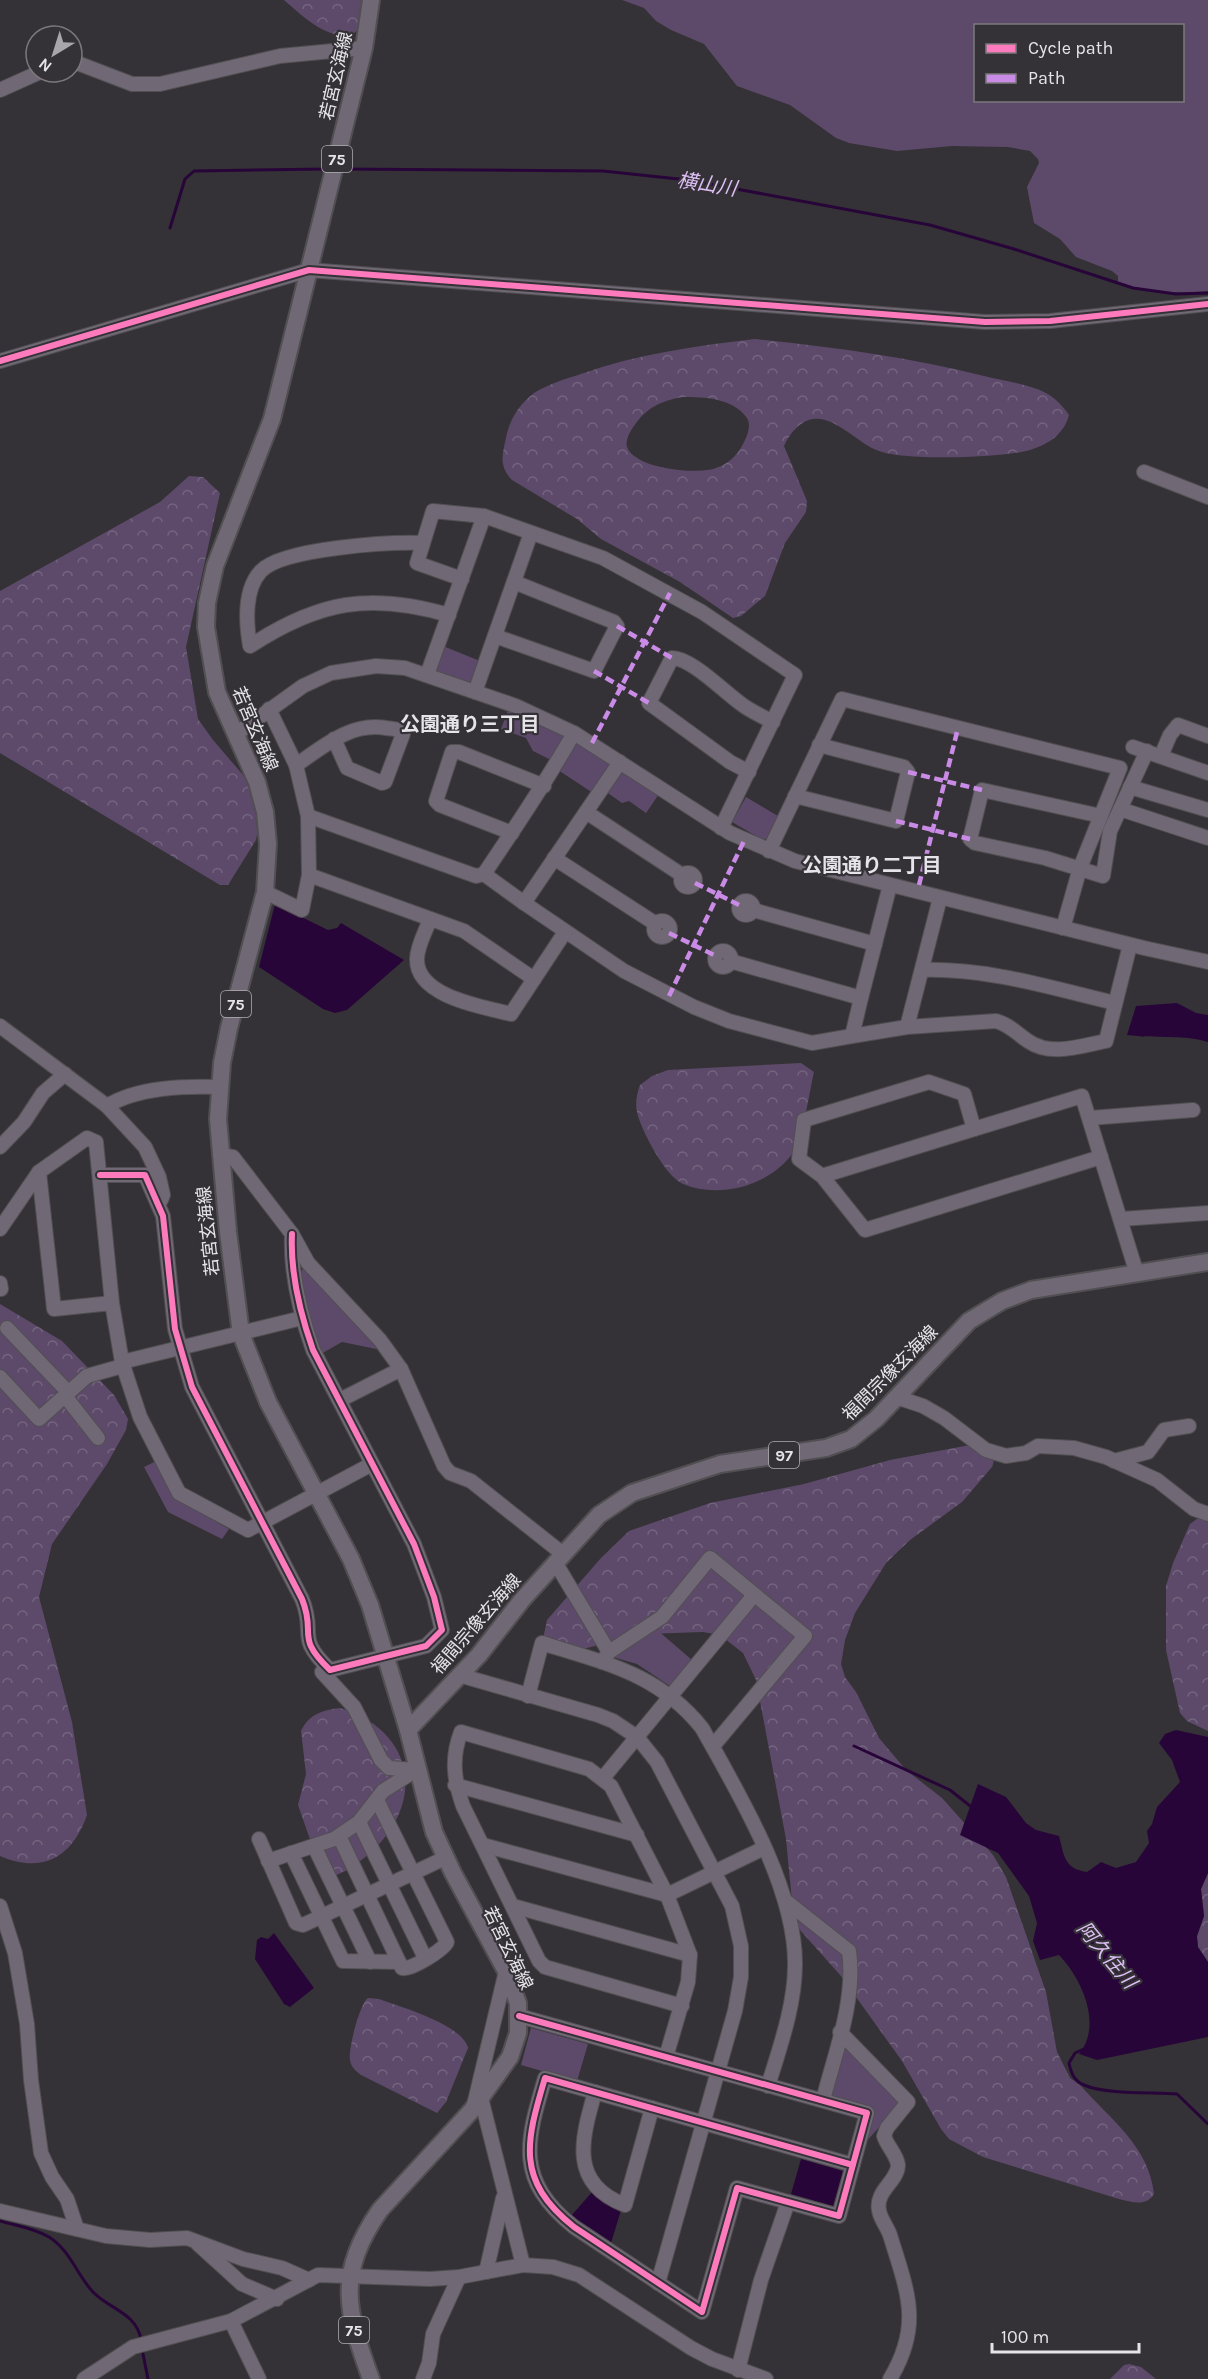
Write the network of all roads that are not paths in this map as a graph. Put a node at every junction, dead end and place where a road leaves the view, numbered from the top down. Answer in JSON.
{"nodes":[{"id":1,"x":370,"y":0,"type":"edge"},
{"id":2,"x":364,"y":48,"type":"junction"},
{"id":3,"x":84,"y":66,"type":"edge"},
{"id":4,"x":24,"y":79,"type":"edge"},
{"id":5,"x":0,"y":90,"type":"edge"},
{"id":6,"x":309,"y":270,"type":"junction"},
{"id":7,"x":1208,"y":304,"type":"edge"},
{"id":8,"x":0,"y":361,"type":"edge"},
{"id":9,"x":1144,"y":472,"type":"dead end"},
{"id":10,"x":1208,"y":496,"type":"edge"},
{"id":11,"x":484,"y":516,"type":"junction"},
{"id":12,"x":531,"y":533,"type":"junction"},
{"id":13,"x":422,"y":543,"type":"junction"},
{"id":14,"x":462,"y":579,"type":"junction"},
{"id":15,"x":514,"y":582,"type":"junction"},
{"id":16,"x":449,"y":615,"type":"junction"},
{"id":17,"x":495,"y":636,"type":"junction"},
{"id":18,"x":427,"y":675,"type":"junction"},
{"id":19,"x":475,"y":692,"type":"junction"},
{"id":20,"x":269,"y":709,"type":"junction"},
{"id":21,"x":773,"y":722,"type":"junction"},
{"id":22,"x":574,"y":733,"type":"junction"},
{"id":23,"x":236,"y":734,"type":"junction"},
{"id":24,"x":1208,"y":736,"type":"edge"},
{"id":25,"x":334,"y":739,"type":"junction"},
{"id":26,"x":819,"y":745,"type":"junction"},
{"id":27,"x":1161,"y":756,"type":"junction"},
{"id":28,"x":620,"y":762,"type":"junction"},
{"id":29,"x":296,"y":765,"type":"junction"},
{"id":30,"x":749,"y":772,"type":"junction"},
{"id":31,"x":1208,"y":773,"type":"edge"},
{"id":32,"x":544,"y":786,"type":"junction"},
{"id":33,"x":1131,"y":787,"type":"junction"},
{"id":34,"x":795,"y":796,"type":"junction"},
{"id":35,"x":1120,"y":809,"type":"junction"},
{"id":36,"x":1208,"y":810,"type":"edge"},
{"id":37,"x":586,"y":812,"type":"junction"},
{"id":38,"x":308,"y":816,"type":"junction"},
{"id":39,"x":1101,"y":816,"type":"junction"},
{"id":40,"x":721,"y":828,"type":"junction"},
{"id":41,"x":512,"y":832,"type":"junction"},
{"id":42,"x":1208,"y":838,"type":"edge"},
{"id":43,"x":769,"y":851,"type":"junction"},
{"id":44,"x":554,"y":858,"type":"junction"},
{"id":45,"x":1080,"y":868,"type":"junction"},
{"id":46,"x":484,"y":874,"type":"junction"},
{"id":47,"x":309,"y":875,"type":"junction"},
{"id":48,"x":682,"y":875,"type":"dead end"},
{"id":49,"x":890,"y":885,"type":"junction"},
{"id":50,"x":265,"y":892,"type":"junction"},
{"id":51,"x":940,"y":898,"type":"junction"},
{"id":52,"x":524,"y":903,"type":"junction"},
{"id":53,"x":753,"y":910,"type":"dead end"},
{"id":54,"x":430,"y":919,"type":"junction"},
{"id":55,"x":656,"y":924,"type":"dead end"},
{"id":56,"x":1063,"y":928,"type":"junction"},
{"id":57,"x":565,"y":932,"type":"junction"},
{"id":58,"x":875,"y":944,"type":"junction"},
{"id":59,"x":1130,"y":945,"type":"junction"},
{"id":60,"x":730,"y":962,"type":"dead end"},
{"id":61,"x":1208,"y":962,"type":"edge"},
{"id":62,"x":922,"y":970,"type":"junction"},
{"id":63,"x":534,"y":979,"type":"junction"},
{"id":64,"x":861,"y":998,"type":"junction"},
{"id":65,"x":1115,"y":1003,"type":"junction"},
{"id":66,"x":0,"y":1026,"type":"edge"},
{"id":67,"x":907,"y":1026,"type":"junction"},
{"id":68,"x":852,"y":1036,"type":"junction"},
{"id":69,"x":65,"y":1074,"type":"junction"},
{"id":70,"x":219,"y":1087,"type":"junction"},
{"id":71,"x":107,"y":1106,"type":"junction"},
{"id":72,"x":1193,"y":1110,"type":"dead end"},
{"id":73,"x":1089,"y":1118,"type":"junction"},
{"id":74,"x":974,"y":1129,"type":"junction"},
{"id":75,"x":0,"y":1147,"type":"edge"},
{"id":76,"x":220,"y":1155,"type":"junction"},
{"id":77,"x":1101,"y":1157,"type":"junction"},
{"id":78,"x":39,"y":1172,"type":"junction"},
{"id":79,"x":100,"y":1175,"type":"junction"},
{"id":80,"x":822,"y":1176,"type":"junction"},
{"id":81,"x":159,"y":1203,"type":"junction"},
{"id":82,"x":1208,"y":1213,"type":"edge"},
{"id":83,"x":1121,"y":1219,"type":"junction"},
{"id":84,"x":0,"y":1229,"type":"edge"},
{"id":85,"x":292,"y":1234,"type":"junction"},
{"id":86,"x":1208,"y":1263,"type":"edge"},
{"id":87,"x":1137,"y":1274,"type":"junction"},
{"id":88,"x":0,"y":1283,"type":"edge"},
{"id":89,"x":1,"y":1289,"type":"edge"},
{"id":90,"x":112,"y":1303,"type":"junction"},
{"id":91,"x":302,"y":1318,"type":"junction"},
{"id":92,"x":7,"y":1328,"type":"dead end"},
{"id":93,"x":241,"y":1334,"type":"junction"},
{"id":94,"x":180,"y":1349,"type":"junction"},
{"id":95,"x":122,"y":1362,"type":"junction"},
{"id":96,"x":401,"y":1369,"type":"junction"},
{"id":97,"x":0,"y":1377,"type":"edge"},
{"id":98,"x":66,"y":1394,"type":"junction"},
{"id":99,"x":896,"y":1397,"type":"junction"},
{"id":100,"x":340,"y":1400,"type":"junction"},
{"id":101,"x":1189,"y":1426,"type":"dead end"},
{"id":102,"x":98,"y":1438,"type":"dead end"},
{"id":103,"x":1114,"y":1461,"type":"junction"},
{"id":104,"x":372,"y":1464,"type":"junction"},
{"id":105,"x":316,"y":1493,"type":"junction"},
{"id":106,"x":1208,"y":1514,"type":"edge"},
{"id":107,"x":261,"y":1524,"type":"junction"},
{"id":108,"x":559,"y":1558,"type":"junction"},
{"id":109,"x":754,"y":1594,"type":"junction"},
{"id":110,"x":386,"y":1657,"type":"junction"},
{"id":111,"x":606,"y":1657,"type":"junction"},
{"id":112,"x":322,"y":1672,"type":"dead end"},
{"id":113,"x":459,"y":1675,"type":"junction"},
{"id":114,"x":528,"y":1696,"type":"junction"},
{"id":115,"x":670,"y":1696,"type":"junction"},
{"id":116,"x":408,"y":1730,"type":"junction"},
{"id":117,"x":637,"y":1737,"type":"junction"},
{"id":118,"x":712,"y":1746,"type":"junction"},
{"id":119,"x":416,"y":1770,"type":"junction"},
{"id":120,"x":603,"y":1778,"type":"junction"},
{"id":121,"x":456,"y":1785,"type":"junction"},
{"id":122,"x":377,"y":1800,"type":"junction"},
{"id":123,"x":359,"y":1822,"type":"junction"},
{"id":124,"x":638,"y":1835,"type":"junction"},
{"id":125,"x":339,"y":1836,"type":"junction"},
{"id":126,"x":259,"y":1839,"type":"dead end"},
{"id":127,"x":483,"y":1845,"type":"junction"},
{"id":128,"x":314,"y":1846,"type":"junction"},
{"id":129,"x":764,"y":1848,"type":"junction"},
{"id":130,"x":291,"y":1853,"type":"junction"},
{"id":131,"x":445,"y":1858,"type":"junction"},
{"id":132,"x":268,"y":1861,"type":"junction"},
{"id":133,"x":715,"y":1872,"type":"junction"},
{"id":134,"x":413,"y":1873,"type":"junction"},
{"id":135,"x":389,"y":1884,"type":"junction"},
{"id":136,"x":366,"y":1895,"type":"junction"},
{"id":137,"x":667,"y":1895,"type":"junction"},
{"id":138,"x":788,"y":1902,"type":"junction"},
{"id":139,"x":0,"y":1906,"type":"edge"},
{"id":140,"x":343,"y":1906,"type":"junction"},
{"id":141,"x":513,"y":1906,"type":"junction"},
{"id":142,"x":321,"y":1917,"type":"junction"},
{"id":143,"x":690,"y":1955,"type":"junction"},
{"id":144,"x":425,"y":1958,"type":"junction"},
{"id":145,"x":370,"y":1962,"type":"junction"},
{"id":146,"x":399,"y":1962,"type":"junction"},
{"id":147,"x":506,"y":1971,"type":"junction"},
{"id":148,"x":682,"y":2006,"type":"junction"},
{"id":149,"x":519,"y":2016,"type":"junction"},
{"id":150,"x":840,"y":2032,"type":"junction"},
{"id":151,"x":666,"y":2057,"type":"junction"},
{"id":152,"x":717,"y":2071,"type":"junction"},
{"id":153,"x":768,"y":2086,"type":"junction"},
{"id":154,"x":595,"y":2092,"type":"junction"},
{"id":155,"x":823,"y":2100,"type":"junction"},
{"id":156,"x":477,"y":2104,"type":"junction"},
{"id":157,"x":652,"y":2108,"type":"junction"},
{"id":158,"x":703,"y":2123,"type":"junction"},
{"id":159,"x":853,"y":2164,"type":"junction"},
{"id":160,"x":504,"y":2195,"type":"junction"},
{"id":161,"x":788,"y":2202,"type":"junction"},
{"id":162,"x":0,"y":2211,"type":"edge"},
{"id":163,"x":77,"y":2229,"type":"junction"},
{"id":164,"x":195,"y":2241,"type":"junction"},
{"id":165,"x":523,"y":2265,"type":"junction"},
{"id":166,"x":486,"y":2272,"type":"junction"},
{"id":167,"x":459,"y":2277,"type":"junction"},
{"id":168,"x":349,"y":2278,"type":"junction"},
{"id":169,"x":309,"y":2280,"type":"junction"},
{"id":170,"x":658,"y":2283,"type":"junction"},
{"id":171,"x":276,"y":2299,"type":"junction"},
{"id":172,"x":231,"y":2321,"type":"junction"},
{"id":173,"x":738,"y":2370,"type":"junction"},
{"id":174,"x":84,"y":2379,"type":"edge"},
{"id":175,"x":259,"y":2379,"type":"edge"},
{"id":176,"x":370,"y":2379,"type":"edge"},
{"id":177,"x":423,"y":2379,"type":"edge"},
{"id":178,"x":766,"y":2379,"type":"edge"},
{"id":179,"x":890,"y":2379,"type":"edge"}],
"edges":[{"from":1,"to":2,"type":"main road","name":"若宮玄海線","number":"75"},
{"from":2,"to":3,"type":"street"},
{"from":2,"to":6,"type":"main road","name":"若宮玄海線","number":"75"},
{"from":4,"to":5,"type":"street"},
{"from":6,"to":7,"type":"street"},
{"from":6,"to":8,"type":"street"},
{"from":6,"to":23,"type":"main road","name":"若宮玄海線","number":"75"},
{"from":9,"to":10,"type":"street"},
{"from":11,"to":12,"type":"street"},
{"from":11,"to":13,"type":"street"},
{"from":11,"to":14,"type":"street"},
{"from":12,"to":15,"type":"street"},
{"from":12,"to":21,"type":"street"},
{"from":13,"to":14,"type":"street"},
{"from":13,"to":16,"type":"street"},
{"from":14,"to":16,"type":"street"},
{"from":15,"to":17,"type":"street"},
{"from":15,"to":17,"type":"street"},
{"from":16,"to":18,"type":"street"},
{"from":17,"to":19,"type":"street"},
{"from":18,"to":19,"type":"street"},
{"from":18,"to":20,"type":"street"},
{"from":19,"to":22,"type":"street"},
{"from":20,"to":23,"type":"street"},
{"from":20,"to":29,"type":"street"},
{"from":21,"to":30,"type":"street"},
{"from":21,"to":30,"type":"street"},
{"from":22,"to":28,"type":"street"},
{"from":22,"to":32,"type":"street"},
{"from":23,"to":50,"type":"main road","name":"若宮玄海線","number":"75"},
{"from":24,"to":27,"type":"street"},
{"from":25,"to":25,"type":"street"},
{"from":25,"to":29,"type":"street"},
{"from":26,"to":34,"type":"street"},
{"from":26,"to":34,"type":"street"},
{"from":26,"to":39,"type":"street"},
{"from":27,"to":31,"type":"street"},
{"from":27,"to":33,"type":"street"},
{"from":28,"to":37,"type":"street"},
{"from":28,"to":40,"type":"street"},
{"from":29,"to":38,"type":"street"},
{"from":30,"to":40,"type":"street"},
{"from":32,"to":41,"type":"street"},
{"from":32,"to":41,"type":"street"},
{"from":33,"to":35,"type":"street"},
{"from":33,"to":36,"type":"street"},
{"from":34,"to":43,"type":"street"},
{"from":35,"to":42,"type":"street"},
{"from":35,"to":45,"type":"street"},
{"from":37,"to":44,"type":"street"},
{"from":37,"to":48,"type":"street"},
{"from":38,"to":46,"type":"street"},
{"from":38,"to":47,"type":"street"},
{"from":39,"to":45,"type":"street"},
{"from":39,"to":45,"type":"street"},
{"from":40,"to":43,"type":"street"},
{"from":41,"to":46,"type":"street"},
{"from":43,"to":49,"type":"street"},
{"from":44,"to":52,"type":"street"},
{"from":44,"to":55,"type":"street"},
{"from":45,"to":56,"type":"street"},
{"from":46,"to":52,"type":"street"},
{"from":47,"to":50,"type":"street"},
{"from":47,"to":54,"type":"street"},
{"from":49,"to":51,"type":"street"},
{"from":49,"to":58,"type":"street"},
{"from":50,"to":70,"type":"main road","name":"若宮玄海線","number":"75"},
{"from":51,"to":56,"type":"street"},
{"from":51,"to":62,"type":"street"},
{"from":52,"to":57,"type":"street"},
{"from":53,"to":58,"type":"street"},
{"from":54,"to":63,"type":"street"},
{"from":54,"to":63,"type":"street"},
{"from":56,"to":59,"type":"street"},
{"from":57,"to":63,"type":"street"},
{"from":57,"to":68,"type":"street"},
{"from":58,"to":64,"type":"street"},
{"from":59,"to":61,"type":"street"},
{"from":59,"to":65,"type":"street"},
{"from":60,"to":64,"type":"street"},
{"from":62,"to":65,"type":"street"},
{"from":62,"to":67,"type":"street"},
{"from":64,"to":68,"type":"street"},
{"from":65,"to":67,"type":"street"},
{"from":66,"to":69,"type":"street"},
{"from":67,"to":68,"type":"street"},
{"from":69,"to":71,"type":"street"},
{"from":69,"to":75,"type":"street"},
{"from":70,"to":71,"type":"street"},
{"from":70,"to":76,"type":"main road","name":"若宮玄海線","number":"75"},
{"from":71,"to":81,"type":"street"},
{"from":72,"to":73,"type":"street"},
{"from":73,"to":74,"type":"street"},
{"from":73,"to":77,"type":"street"},
{"from":74,"to":80,"type":"street"},
{"from":74,"to":80,"type":"street"},
{"from":76,"to":85,"type":"street"},
{"from":76,"to":93,"type":"main road","name":"若宮玄海線","number":"75"},
{"from":77,"to":80,"type":"street"},
{"from":77,"to":83,"type":"street"},
{"from":78,"to":79,"type":"street"},
{"from":78,"to":84,"type":"street"},
{"from":78,"to":90,"type":"street"},
{"from":79,"to":81,"type":"street"},
{"from":79,"to":90,"type":"street"},
{"from":81,"to":94,"type":"street"},
{"from":82,"to":83,"type":"street"},
{"from":83,"to":87,"type":"street"},
{"from":85,"to":91,"type":"street"},
{"from":85,"to":96,"type":"street"},
{"from":86,"to":87,"type":"main road","name":"福間宗像玄海線","number":"97"},
{"from":87,"to":99,"type":"main road","name":"福間宗像玄海線","number":"97"},
{"from":88,"to":89,"type":"street"},
{"from":90,"to":95,"type":"street"},
{"from":91,"to":93,"type":"street"},
{"from":91,"to":100,"type":"street"},
{"from":92,"to":98,"type":"street"},
{"from":93,"to":94,"type":"street"},
{"from":93,"to":105,"type":"main road","name":"若宮玄海線","number":"75"},
{"from":94,"to":95,"type":"street"},
{"from":94,"to":107,"type":"street"},
{"from":95,"to":98,"type":"street"},
{"from":95,"to":107,"type":"street"},
{"from":96,"to":100,"type":"street"},
{"from":96,"to":108,"type":"street"},
{"from":97,"to":98,"type":"street"},
{"from":98,"to":102,"type":"street"},
{"from":99,"to":103,"type":"street"},
{"from":99,"to":108,"type":"main road","name":"福間宗像玄海線","number":"97"},
{"from":100,"to":104,"type":"street"},
{"from":101,"to":103,"type":"street"},
{"from":103,"to":106,"type":"street"},
{"from":104,"to":105,"type":"street"},
{"from":104,"to":110,"type":"street"},
{"from":105,"to":107,"type":"street"},
{"from":105,"to":110,"type":"main road","name":"若宮玄海線","number":"75"},
{"from":107,"to":110,"type":"street"},
{"from":108,"to":111,"type":"street"},
{"from":108,"to":113,"type":"main road","name":"福間宗像玄海線","number":"97"},
{"from":109,"to":111,"type":"street"},
{"from":109,"to":115,"type":"street"},
{"from":109,"to":118,"type":"street"},
{"from":110,"to":116,"type":"main road","name":"若宮玄海線","number":"75"},
{"from":111,"to":114,"type":"street"},
{"from":111,"to":115,"type":"street"},
{"from":112,"to":119,"type":"street"},
{"from":113,"to":114,"type":"street"},
{"from":113,"to":116,"type":"main road","name":"福間宗像玄海線","number":"97"},
{"from":114,"to":117,"type":"street"},
{"from":115,"to":117,"type":"street"},
{"from":115,"to":118,"type":"street"},
{"from":116,"to":119,"type":"main road","name":"若宮玄海線","number":"75"},
{"from":117,"to":120,"type":"street"},
{"from":117,"to":133,"type":"street"},
{"from":118,"to":129,"type":"street"},
{"from":119,"to":122,"type":"street"},
{"from":119,"to":131,"type":"main road","name":"若宮玄海線","number":"75"},
{"from":120,"to":121,"type":"street"},
{"from":120,"to":124,"type":"street"},
{"from":121,"to":124,"type":"street"},
{"from":121,"to":127,"type":"street"},
{"from":122,"to":123,"type":"street"},
{"from":122,"to":134,"type":"street"},
{"from":123,"to":125,"type":"street"},
{"from":123,"to":135,"type":"street"},
{"from":124,"to":137,"type":"street"},
{"from":125,"to":128,"type":"street"},
{"from":125,"to":136,"type":"street"},
{"from":126,"to":132,"type":"street"},
{"from":127,"to":137,"type":"street"},
{"from":127,"to":141,"type":"street"},
{"from":128,"to":130,"type":"street"},
{"from":128,"to":140,"type":"street"},
{"from":129,"to":133,"type":"street"},
{"from":129,"to":138,"type":"street"},
{"from":130,"to":132,"type":"street"},
{"from":130,"to":142,"type":"street"},
{"from":131,"to":134,"type":"street"},
{"from":131,"to":147,"type":"main road","name":"若宮玄海線","number":"75"},
{"from":132,"to":142,"type":"street"},
{"from":133,"to":137,"type":"street"},
{"from":133,"to":152,"type":"street"},
{"from":134,"to":135,"type":"street"},
{"from":134,"to":144,"type":"street"},
{"from":135,"to":136,"type":"street"},
{"from":135,"to":144,"type":"street"},
{"from":136,"to":140,"type":"street"},
{"from":136,"to":146,"type":"street"},
{"from":137,"to":143,"type":"street"},
{"from":138,"to":150,"type":"street"},
{"from":138,"to":153,"type":"street"},
{"from":139,"to":163,"type":"street"},
{"from":140,"to":142,"type":"street"},
{"from":140,"to":145,"type":"street"},
{"from":141,"to":143,"type":"street"},
{"from":141,"to":148,"type":"street"},
{"from":142,"to":145,"type":"street"},
{"from":143,"to":148,"type":"street"},
{"from":144,"to":146,"type":"street"},
{"from":145,"to":146,"type":"street"},
{"from":147,"to":149,"type":"main road","name":"若宮玄海線","number":"75"},
{"from":147,"to":156,"type":"street"},
{"from":148,"to":151,"type":"street"},
{"from":149,"to":151,"type":"street"},
{"from":149,"to":156,"type":"main road","name":"若宮玄海線","number":"75"},
{"from":150,"to":155,"type":"street"},
{"from":150,"to":179,"type":"street"},
{"from":151,"to":152,"type":"street"},
{"from":152,"to":153,"type":"street"},
{"from":152,"to":158,"type":"street"},
{"from":153,"to":155,"type":"street"},
{"from":154,"to":157,"type":"street"},
{"from":154,"to":157,"type":"street"},
{"from":154,"to":170,"type":"street"},
{"from":155,"to":159,"type":"street"},
{"from":156,"to":160,"type":"street"},
{"from":156,"to":168,"type":"main road","name":"若宮玄海線","number":"75"},
{"from":157,"to":158,"type":"street"},
{"from":158,"to":159,"type":"street"},
{"from":158,"to":170,"type":"street"},
{"from":159,"to":161,"type":"street"},
{"from":160,"to":165,"type":"street"},
{"from":160,"to":166,"type":"street"},
{"from":161,"to":170,"type":"street"},
{"from":161,"to":173,"type":"street"},
{"from":162,"to":163,"type":"street"},
{"from":163,"to":164,"type":"street"},
{"from":164,"to":169,"type":"street"},
{"from":164,"to":171,"type":"street"},
{"from":165,"to":166,"type":"street"},
{"from":165,"to":173,"type":"street"},
{"from":166,"to":167,"type":"street"},
{"from":167,"to":168,"type":"street"},
{"from":167,"to":177,"type":"street"},
{"from":168,"to":169,"type":"street"},
{"from":168,"to":176,"type":"main road","name":"若宮玄海線","number":"75"},
{"from":169,"to":171,"type":"street"},
{"from":171,"to":172,"type":"street"},
{"from":172,"to":174,"type":"street"},
{"from":172,"to":175,"type":"street"},
{"from":173,"to":178,"type":"street"}]}
